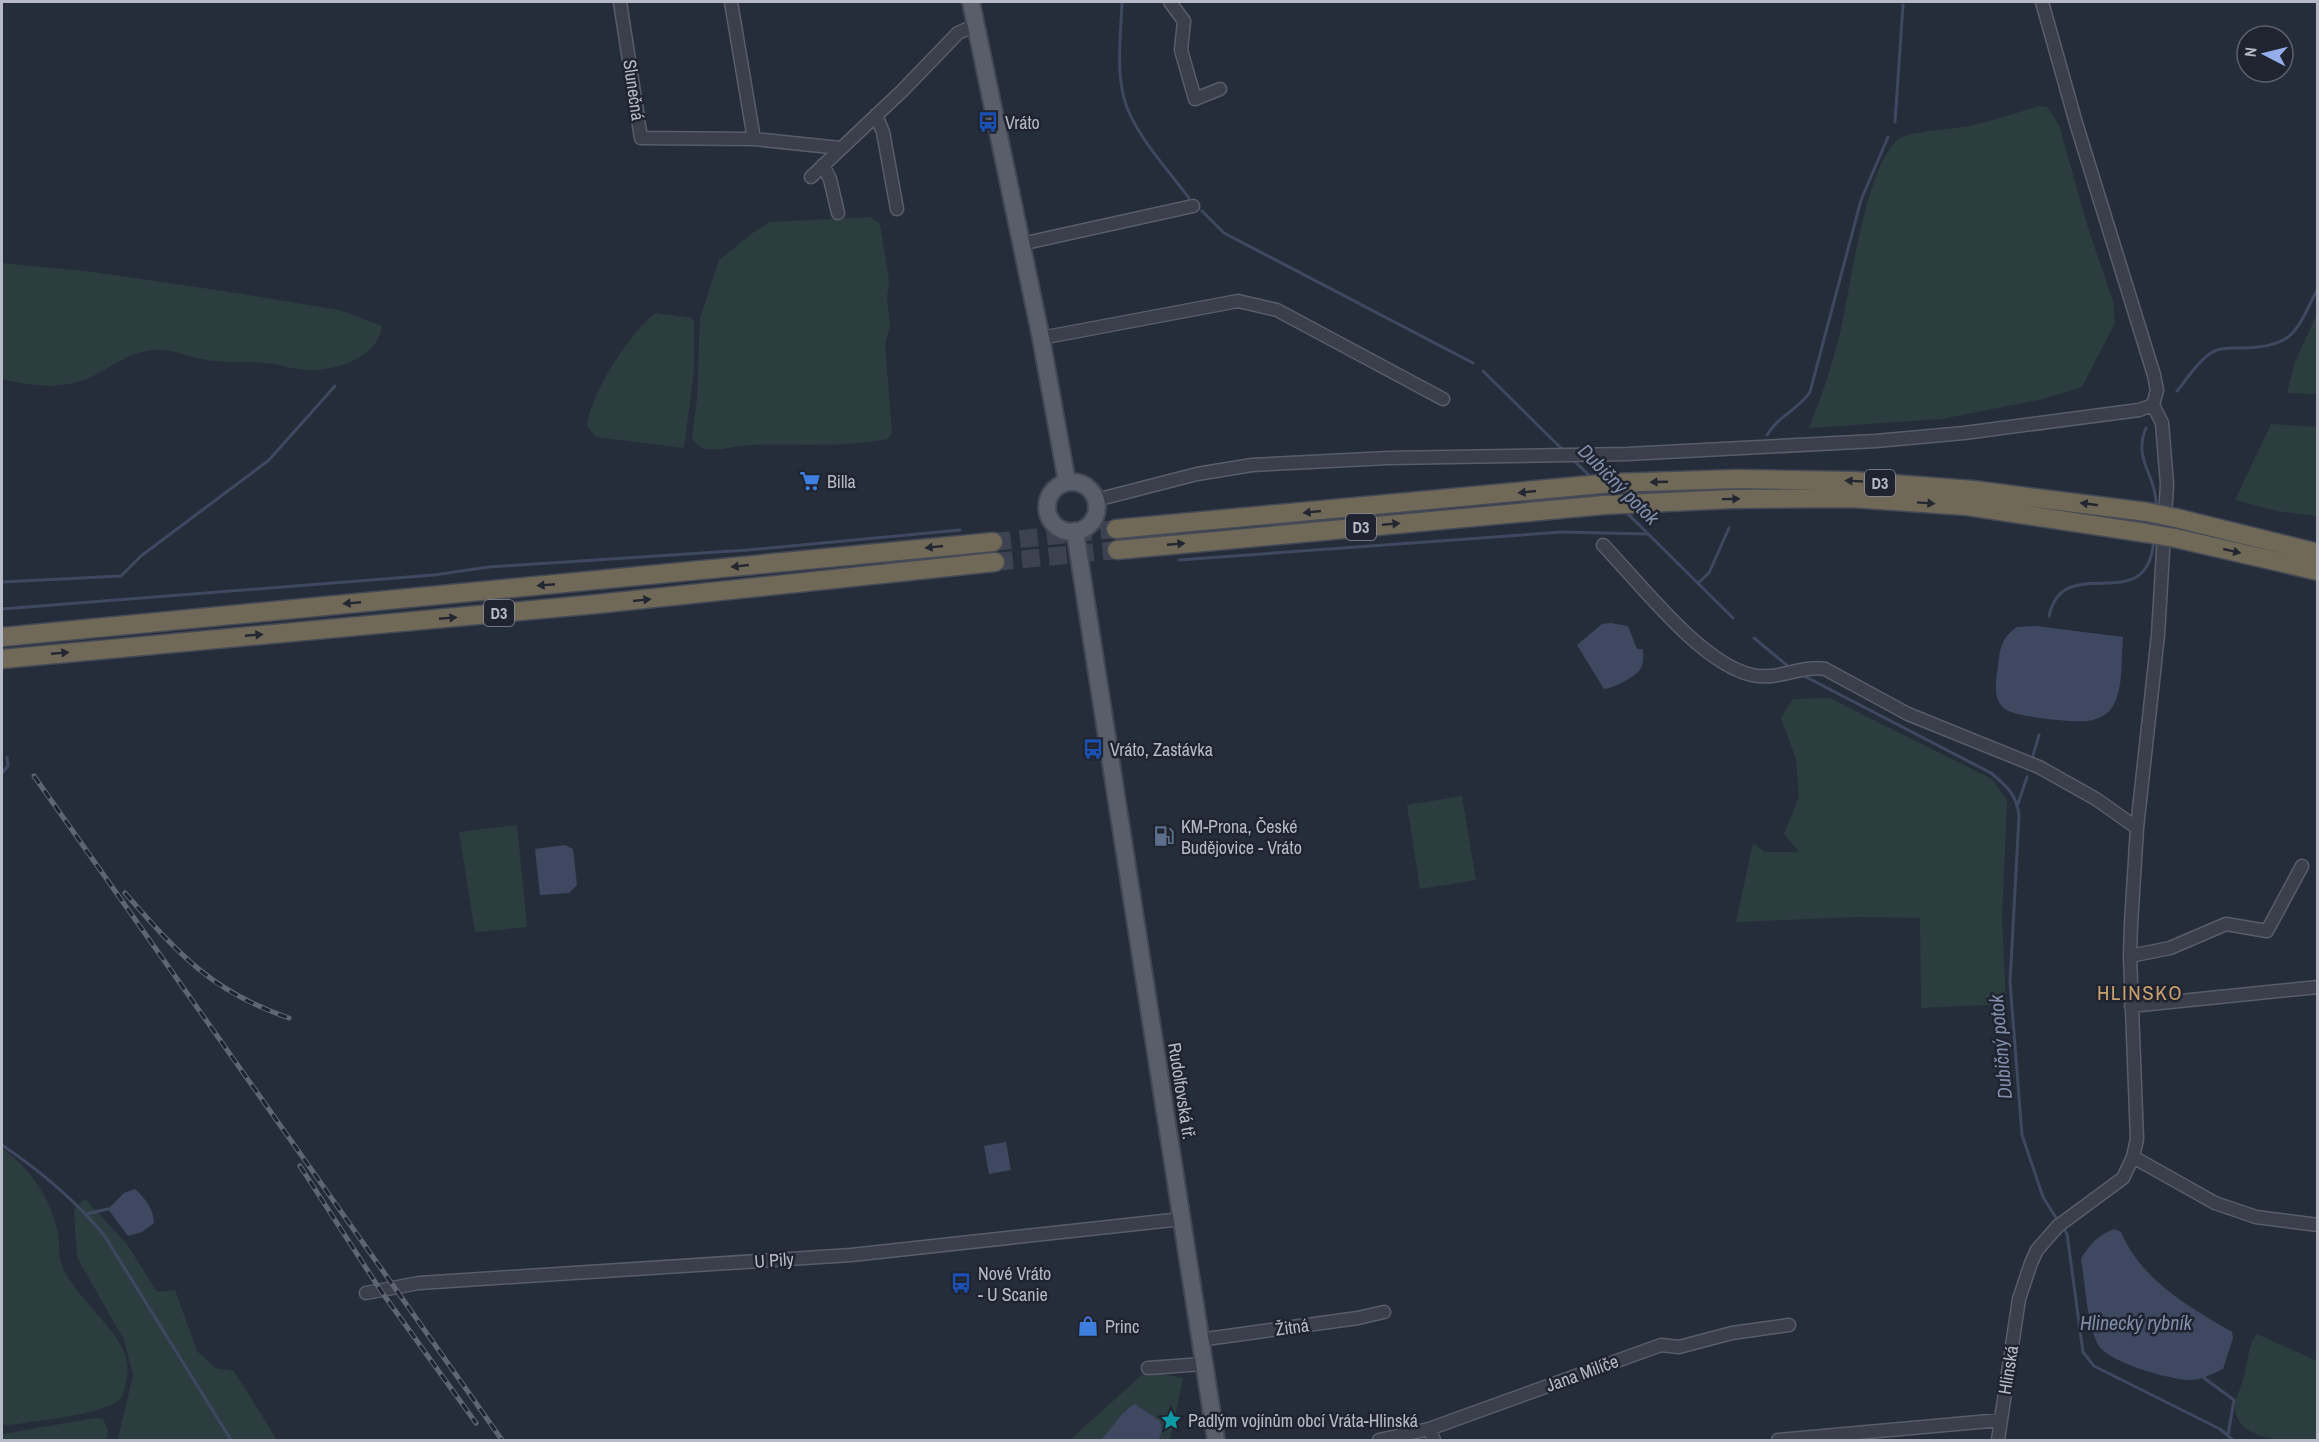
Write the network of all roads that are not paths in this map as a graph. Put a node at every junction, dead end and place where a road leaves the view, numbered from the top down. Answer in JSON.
{"nodes":[{"id":1,"x":620,"y":2,"type":"edge"},
{"id":2,"x":731,"y":2,"type":"edge"},
{"id":3,"x":971,"y":2,"type":"edge"},
{"id":4,"x":1170,"y":2,"type":"edge"},
{"id":5,"x":2042,"y":2,"type":"edge"},
{"id":6,"x":976,"y":25,"type":"junction"},
{"id":7,"x":1220,"y":89,"type":"dead end"},
{"id":8,"x":876,"y":115,"type":"junction"},
{"id":9,"x":754,"y":139,"type":"junction"},
{"id":10,"x":840,"y":148,"type":"junction"},
{"id":11,"x":824,"y":168,"type":"junction"},
{"id":12,"x":811,"y":177,"type":"dead end"},
{"id":13,"x":1193,"y":206,"type":"dead end"},
{"id":14,"x":897,"y":209,"type":"dead end"},
{"id":15,"x":838,"y":213,"type":"dead end"},
{"id":16,"x":1021,"y":244,"type":"junction"},
{"id":17,"x":1041,"y":338,"type":"junction"},
{"id":18,"x":1443,"y":399,"type":"dead end"},
{"id":19,"x":2153,"y":405,"type":"junction"},
{"id":20,"x":1067,"y":482,"type":"junction"},
{"id":21,"x":1096,"y":500,"type":"junction"},
{"id":22,"x":1116,"y":529,"type":"tunnel mouth"},
{"id":23,"x":1075,"y":531,"type":"junction"},
{"id":24,"x":993,"y":542,"type":"tunnel mouth"},
{"id":25,"x":1603,"y":545,"type":"dead end"},
{"id":26,"x":1118,"y":550,"type":"tunnel mouth"},
{"id":27,"x":2318,"y":553,"type":"edge"},
{"id":28,"x":995,"y":562,"type":"tunnel mouth"},
{"id":29,"x":2318,"y":571,"type":"edge"},
{"id":30,"x":2,"y":637,"type":"edge"},
{"id":31,"x":2,"y":658,"type":"edge"},
{"id":32,"x":2137,"y":828,"type":"junction"},
{"id":33,"x":2302,"y":866,"type":"dead end"},
{"id":34,"x":2130,"y":956,"type":"junction"},
{"id":35,"x":2318,"y":987,"type":"edge"},
{"id":36,"x":2131,"y":1006,"type":"junction"},
{"id":37,"x":2133,"y":1157,"type":"junction"},
{"id":38,"x":1182,"y":1219,"type":"junction"},
{"id":39,"x":2318,"y":1225,"type":"edge"},
{"id":40,"x":366,"y":1293,"type":"dead end"},
{"id":41,"x":1384,"y":1312,"type":"dead end"},
{"id":42,"x":1789,"y":1325,"type":"dead end"},
{"id":43,"x":1199,"y":1340,"type":"junction"},
{"id":44,"x":1203,"y":1364,"type":"junction"},
{"id":45,"x":1148,"y":1368,"type":"dead end"},
{"id":46,"x":2001,"y":1420,"type":"junction"},
{"id":47,"x":1432,"y":1435,"type":"edge"},
{"id":48,"x":1216,"y":1440,"type":"edge"},
{"id":49,"x":1379,"y":1440,"type":"edge"},
{"id":50,"x":1778,"y":1440,"type":"edge"},
{"id":51,"x":1998,"y":1440,"type":"edge"}],
"edges":[{"from":1,"to":9,"type":"street","name":"Slunečná"},
{"from":2,"to":9,"type":"street"},
{"from":3,"to":6,"type":"main road"},
{"from":4,"to":7,"type":"street"},
{"from":5,"to":19,"type":"street"},
{"from":6,"to":8,"type":"street"},
{"from":6,"to":16,"type":"main road"},
{"from":8,"to":10,"type":"street"},
{"from":8,"to":14,"type":"street"},
{"from":9,"to":10,"type":"street","name":"Slunečná"},
{"from":10,"to":11,"type":"street"},
{"from":11,"to":12,"type":"street"},
{"from":11,"to":15,"type":"street"},
{"from":13,"to":16,"type":"street"},
{"from":16,"to":17,"type":"main road"},
{"from":17,"to":18,"type":"street"},
{"from":17,"to":20,"type":"main road"},
{"from":19,"to":21,"type":"street"},
{"from":19,"to":32,"type":"street"},
{"from":20,"to":21,"type":"main road"},
{"from":20,"to":23,"type":"main road"},
{"from":21,"to":23,"type":"main road"},
{"from":27,"to":22,"type":"highway","number":"D3","one_way":true,"bridge":true},
{"from":23,"to":38,"type":"main road","name":"Rudolfovská tř."},
{"from":24,"to":30,"type":"highway","number":"D3","one_way":true},
{"from":25,"to":32,"type":"street"},
{"from":26,"to":29,"type":"highway","number":"D3","one_way":true,"bridge":true},
{"from":31,"to":28,"type":"highway","number":"D3","one_way":true},
{"from":32,"to":34,"type":"street"},
{"from":33,"to":34,"type":"street"},
{"from":34,"to":36,"type":"street"},
{"from":35,"to":36,"type":"street"},
{"from":36,"to":37,"type":"street"},
{"from":37,"to":39,"type":"street"},
{"from":37,"to":46,"type":"street","name":"Hlinská"},
{"from":38,"to":40,"type":"street","name":"U Pily"},
{"from":38,"to":43,"type":"main road","name":"Rudolfovská tř."},
{"from":41,"to":43,"type":"street","name":"Žitná"},
{"from":42,"to":47,"type":"street","name":"Jana Milíče"},
{"from":43,"to":44,"type":"main road","name":"Rudolfovská tř."},
{"from":44,"to":45,"type":"street"},
{"from":44,"to":48,"type":"main road","name":"Rudolfovská tř."},
{"from":46,"to":50,"type":"street"},
{"from":46,"to":51,"type":"street","name":"Hlinská"},
{"from":47,"to":49,"type":"street","name":"Jana Milíče"}]}
